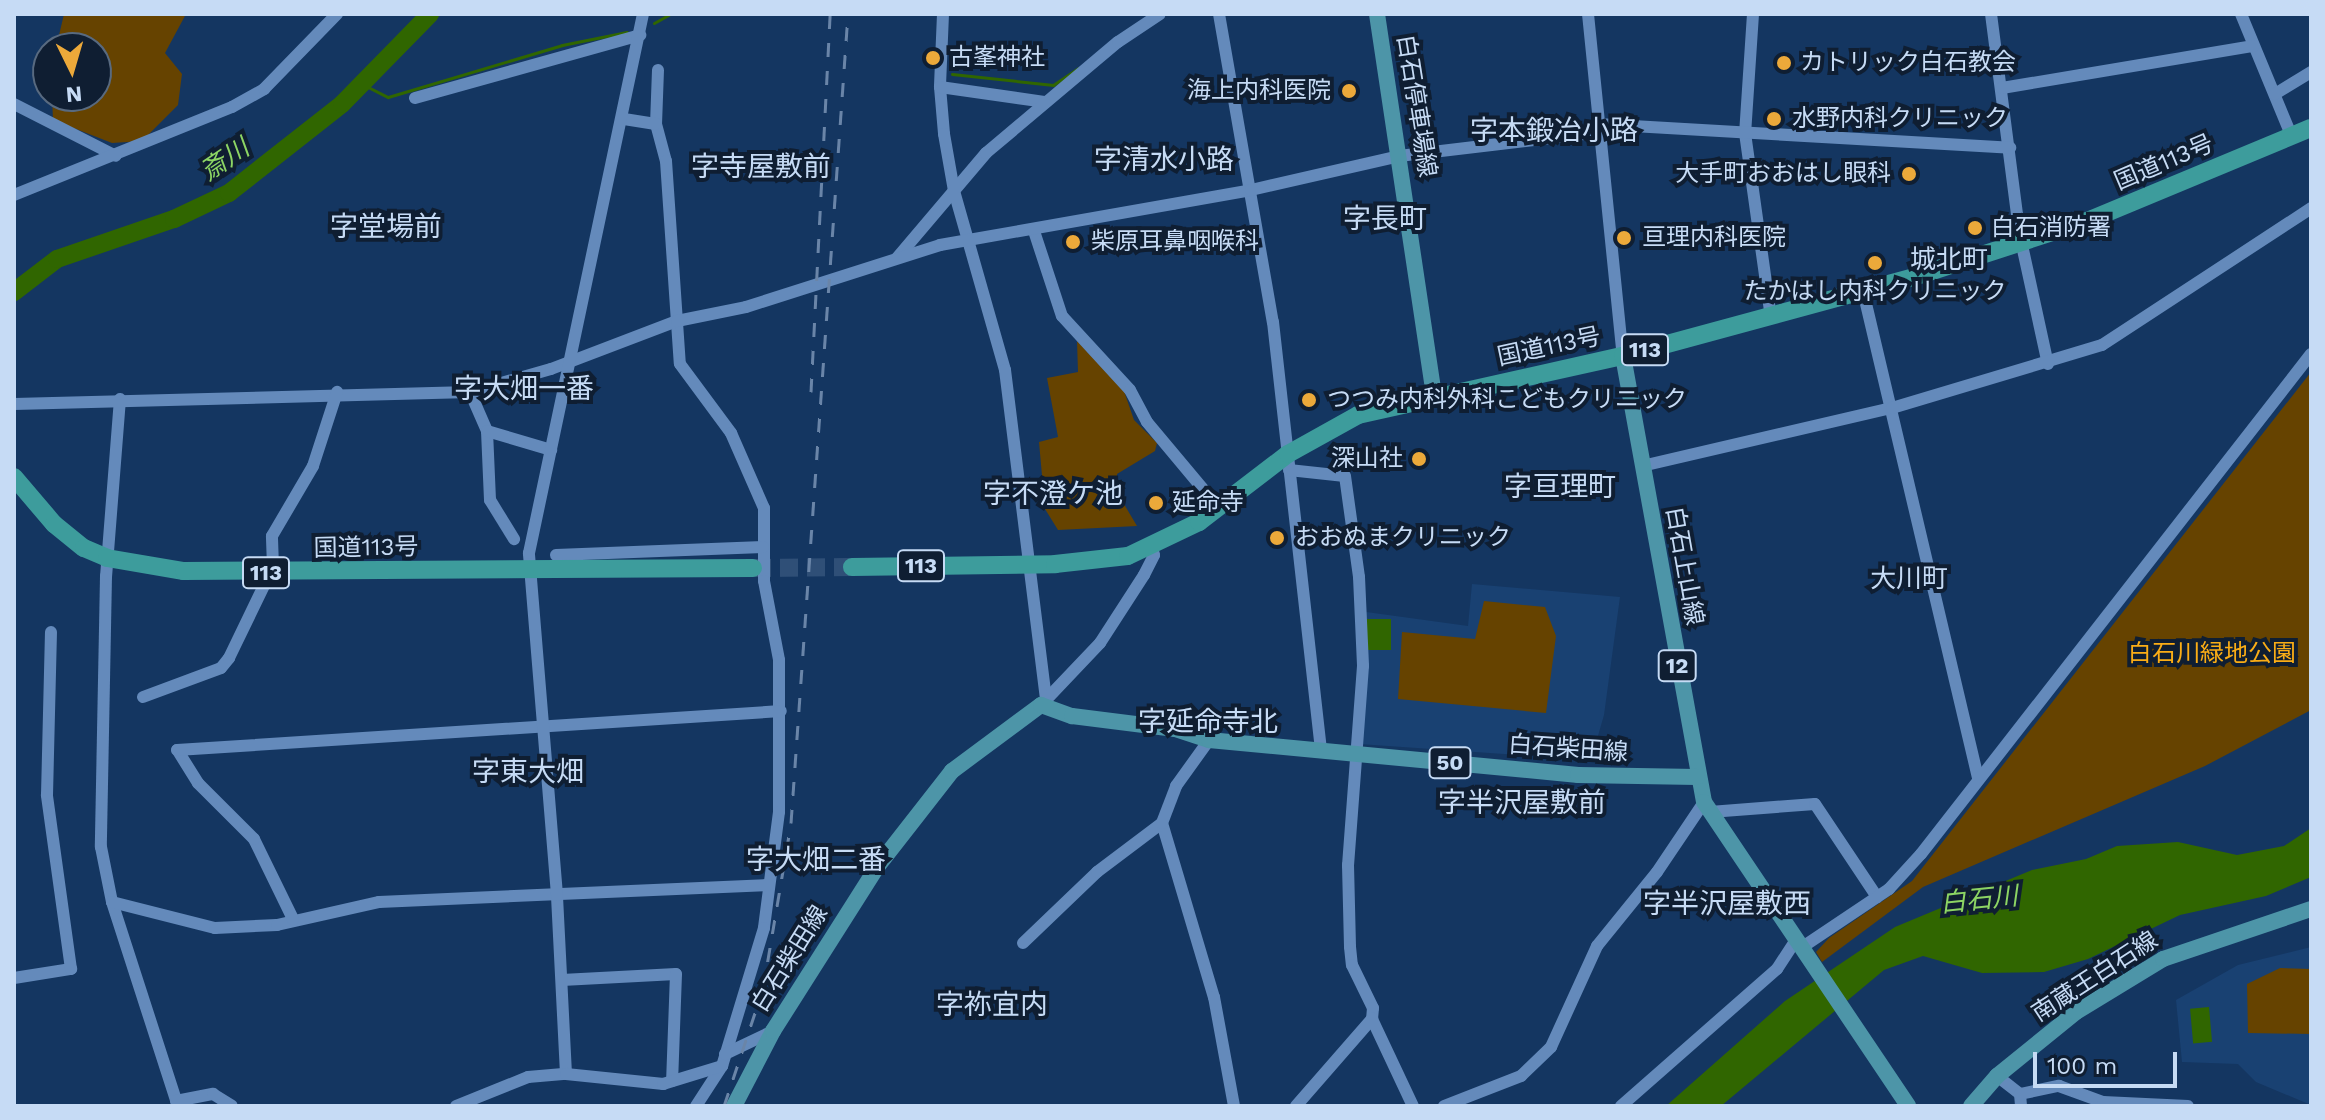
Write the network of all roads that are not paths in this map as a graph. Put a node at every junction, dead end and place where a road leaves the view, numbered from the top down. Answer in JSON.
{"nodes":[{"id":1,"x":337,"y":14,"type":"edge"},
{"id":2,"x":643,"y":14,"type":"edge"},
{"id":3,"x":943,"y":14,"type":"edge"},
{"id":4,"x":1160,"y":14,"type":"edge"},
{"id":5,"x":1219,"y":14,"type":"edge"},
{"id":6,"x":1377,"y":14,"type":"edge"},
{"id":7,"x":1588,"y":14,"type":"edge"},
{"id":8,"x":1753,"y":14,"type":"edge"},
{"id":9,"x":1991,"y":14,"type":"edge"},
{"id":10,"x":2241,"y":14,"type":"edge"},
{"id":11,"x":640,"y":35,"type":"junction"},
{"id":12,"x":2254,"y":46,"type":"junction"},
{"id":13,"x":658,"y":70,"type":"dead end"},
{"id":14,"x":2307,"y":74,"type":"edge"},
{"id":15,"x":940,"y":87,"type":"junction"},
{"id":16,"x":2002,"y":88,"type":"junction"},
{"id":17,"x":2311,"y":89,"type":"edge"},
{"id":18,"x":2275,"y":94,"type":"junction"},
{"id":19,"x":415,"y":98,"type":"dead end"},
{"id":20,"x":1046,"y":102,"type":"junction"},
{"id":21,"x":14,"y":104,"type":"edge"},
{"id":22,"x":624,"y":119,"type":"junction"},
{"id":23,"x":656,"y":124,"type":"junction"},
{"id":24,"x":1598,"y":128,"type":"junction"},
{"id":25,"x":2311,"y":128,"type":"edge"},
{"id":26,"x":1745,"y":133,"type":"junction"},
{"id":27,"x":2292,"y":137,"type":"junction"},
{"id":28,"x":2010,"y":148,"type":"junction"},
{"id":29,"x":116,"y":156,"type":"junction"},
{"id":30,"x":1399,"y":156,"type":"junction"},
{"id":31,"x":1251,"y":190,"type":"junction"},
{"id":32,"x":954,"y":191,"type":"junction"},
{"id":33,"x":14,"y":195,"type":"edge"},
{"id":34,"x":2311,"y":208,"type":"edge"},
{"id":35,"x":1034,"y":231,"type":"junction"},
{"id":36,"x":968,"y":240,"type":"junction"},
{"id":37,"x":2021,"y":244,"type":"junction"},
{"id":38,"x":897,"y":258,"type":"junction"},
{"id":39,"x":1863,"y":291,"type":"junction"},
{"id":40,"x":1771,"y":318,"type":"junction"},
{"id":41,"x":677,"y":321,"type":"junction"},
{"id":42,"x":2311,"y":354,"type":"edge"},
{"id":43,"x":1623,"y":356,"type":"junction"},
{"id":44,"x":570,"y":361,"type":"junction"},
{"id":45,"x":2048,"y":364,"type":"junction"},
{"id":46,"x":337,"y":392,"type":"junction"},
{"id":47,"x":470,"y":392,"type":"junction"},
{"id":48,"x":1434,"y":394,"type":"junction"},
{"id":49,"x":120,"y":399,"type":"junction"},
{"id":50,"x":14,"y":404,"type":"edge"},
{"id":51,"x":1892,"y":408,"type":"junction"},
{"id":52,"x":487,"y":431,"type":"junction"},
{"id":53,"x":551,"y":450,"type":"junction"},
{"id":54,"x":1288,"y":462,"type":"junction"},
{"id":55,"x":1642,"y":466,"type":"junction"},
{"id":56,"x":14,"y":477,"type":"edge"},
{"id":57,"x":1219,"y":508,"type":"junction"},
{"id":58,"x":514,"y":539,"type":"dead end"},
{"id":59,"x":763,"y":547,"type":"junction"},
{"id":60,"x":1152,"y":547,"type":"junction"},
{"id":61,"x":556,"y":555,"type":"dead end"},
{"id":62,"x":107,"y":558,"type":"junction"},
{"id":63,"x":1027,"y":565,"type":"junction"},
{"id":64,"x":852,"y":567,"type":"tunnel mouth"},
{"id":65,"x":753,"y":568,"type":"tunnel mouth"},
{"id":66,"x":529,"y":570,"type":"junction"},
{"id":67,"x":270,"y":573,"type":"junction"},
{"id":68,"x":51,"y":632,"type":"dead end"},
{"id":69,"x":143,"y":697,"type":"dead end"},
{"id":70,"x":1043,"y":703,"type":"junction"},
{"id":71,"x":781,"y":711,"type":"junction"},
{"id":72,"x":540,"y":728,"type":"junction"},
{"id":73,"x":1209,"y":740,"type":"junction"},
{"id":74,"x":1321,"y":750,"type":"junction"},
{"id":75,"x":1357,"y":753,"type":"junction"},
{"id":76,"x":1697,"y":777,"type":"junction"},
{"id":77,"x":1978,"y":778,"type":"junction"},
{"id":78,"x":1707,"y":807,"type":"junction"},
{"id":79,"x":1162,"y":823,"type":"junction"},
{"id":80,"x":768,"y":885,"type":"junction"},
{"id":81,"x":557,"y":895,"type":"junction"},
{"id":82,"x":1877,"y":897,"type":"junction"},
{"id":83,"x":112,"y":902,"type":"junction"},
{"id":84,"x":2311,"y":909,"type":"edge"},
{"id":85,"x":293,"y":919,"type":"junction"},
{"id":86,"x":1023,"y":943,"type":"dead end"},
{"id":87,"x":1801,"y":948,"type":"junction"},
{"id":88,"x":14,"y":978,"type":"edge"},
{"id":89,"x":562,"y":980,"type":"junction"},
{"id":90,"x":1372,"y":1019,"type":"junction"},
{"id":91,"x":773,"y":1031,"type":"junction"},
{"id":92,"x":723,"y":1060,"type":"junction"},
{"id":93,"x":566,"y":1074,"type":"junction"},
{"id":94,"x":1997,"y":1076,"type":"junction"},
{"id":95,"x":672,"y":1081,"type":"junction"},
{"id":96,"x":2021,"y":1100,"type":"edge"},
{"id":97,"x":177,"y":1103,"type":"edge"},
{"id":98,"x":232,"y":1106,"type":"edge"},
{"id":99,"x":456,"y":1106,"type":"edge"},
{"id":100,"x":696,"y":1106,"type":"edge"},
{"id":101,"x":734,"y":1106,"type":"edge"},
{"id":102,"x":1234,"y":1106,"type":"edge"},
{"id":103,"x":1296,"y":1106,"type":"edge"},
{"id":104,"x":1413,"y":1106,"type":"edge"},
{"id":105,"x":1444,"y":1106,"type":"edge"},
{"id":106,"x":1621,"y":1106,"type":"edge"},
{"id":107,"x":1908,"y":1106,"type":"edge"},
{"id":108,"x":1971,"y":1106,"type":"edge"},
{"id":109,"x":2188,"y":1106,"type":"edge"}],
"edges":[{"from":1,"to":29,"type":"street"},
{"from":2,"to":11,"type":"street"},
{"from":3,"to":15,"type":"street"},
{"from":4,"to":20,"type":"street"},
{"from":5,"to":31,"type":"street"},
{"from":6,"to":30,"type":"main road","name":"白石停車場線"},
{"from":7,"to":24,"type":"street"},
{"from":8,"to":26,"type":"street"},
{"from":9,"to":16,"type":"street"},
{"from":10,"to":12,"type":"street"},
{"from":11,"to":19,"type":"street"},
{"from":11,"to":22,"type":"street"},
{"from":12,"to":16,"type":"street"},
{"from":12,"to":18,"type":"street"},
{"from":13,"to":23,"type":"street"},
{"from":14,"to":17,"type":"street"},
{"from":14,"to":18,"type":"street"},
{"from":15,"to":20,"type":"street"},
{"from":15,"to":32,"type":"street"},
{"from":16,"to":28,"type":"street"},
{"from":18,"to":27,"type":"street"},
{"from":20,"to":32,"type":"street"},
{"from":21,"to":29,"type":"street"},
{"from":22,"to":23,"type":"street"},
{"from":22,"to":44,"type":"street"},
{"from":23,"to":41,"type":"street"},
{"from":24,"to":26,"type":"street"},
{"from":24,"to":30,"type":"street"},
{"from":24,"to":43,"type":"street"},
{"from":25,"to":27,"type":"highway","name":"国道113号","number":"113"},
{"from":26,"to":28,"type":"street"},
{"from":26,"to":40,"type":"street"},
{"from":27,"to":37,"type":"highway","name":"国道113号","number":"113"},
{"from":28,"to":37,"type":"street"},
{"from":29,"to":33,"type":"street"},
{"from":30,"to":31,"type":"street"},
{"from":30,"to":48,"type":"main road","name":"白石停車場線"},
{"from":31,"to":35,"type":"street"},
{"from":31,"to":54,"type":"street"},
{"from":32,"to":36,"type":"street"},
{"from":32,"to":38,"type":"street"},
{"from":34,"to":45,"type":"street"},
{"from":35,"to":36,"type":"street"},
{"from":35,"to":57,"type":"street"},
{"from":36,"to":38,"type":"street"},
{"from":36,"to":63,"type":"street"},
{"from":37,"to":39,"type":"highway","name":"国道113号","number":"113"},
{"from":37,"to":45,"type":"street"},
{"from":38,"to":41,"type":"street"},
{"from":39,"to":40,"type":"highway","name":"国道113号","number":"113"},
{"from":39,"to":51,"type":"street"},
{"from":40,"to":43,"type":"highway","name":"国道113号","number":"113"},
{"from":41,"to":44,"type":"street"},
{"from":41,"to":59,"type":"street"},
{"from":42,"to":77,"type":"street"},
{"from":43,"to":48,"type":"highway","name":"国道113号","number":"113"},
{"from":43,"to":55,"type":"main road","name":"白石上山線","number":"12"},
{"from":44,"to":47,"type":"street"},
{"from":44,"to":53,"type":"street"},
{"from":45,"to":51,"type":"street"},
{"from":46,"to":47,"type":"street"},
{"from":46,"to":49,"type":"street"},
{"from":46,"to":67,"type":"street"},
{"from":47,"to":52,"type":"street"},
{"from":48,"to":54,"type":"highway","name":"国道113号","number":"113"},
{"from":49,"to":50,"type":"street"},
{"from":49,"to":62,"type":"street"},
{"from":51,"to":55,"type":"street"},
{"from":51,"to":77,"type":"street"},
{"from":52,"to":53,"type":"street"},
{"from":52,"to":58,"type":"street"},
{"from":53,"to":66,"type":"street"},
{"from":54,"to":57,"type":"highway","name":"国道113号","number":"113"},
{"from":54,"to":74,"type":"street"},
{"from":54,"to":75,"type":"street"},
{"from":55,"to":76,"type":"main road","name":"白石上山線","number":"12"},
{"from":56,"to":62,"type":"highway","name":"国道113号","number":"113"},
{"from":57,"to":60,"type":"highway","name":"国道113号","number":"113"},
{"from":59,"to":61,"type":"street"},
{"from":59,"to":71,"type":"street"},
{"from":60,"to":63,"type":"highway","name":"国道113号","number":"113"},
{"from":60,"to":70,"type":"street"},
{"from":62,"to":67,"type":"highway","name":"国道113号","number":"113"},
{"from":62,"to":83,"type":"street"},
{"from":63,"to":64,"type":"highway","name":"国道113号","number":"113"},
{"from":63,"to":70,"type":"street"},
{"from":65,"to":66,"type":"highway","name":"国道113号","number":"113"},
{"from":66,"to":67,"type":"highway","name":"国道113号","number":"113"},
{"from":66,"to":72,"type":"street"},
{"from":67,"to":69,"type":"street"},
{"from":68,"to":88,"type":"street"},
{"from":70,"to":73,"type":"main road","name":"白石柴田線","number":"50"},
{"from":70,"to":91,"type":"main road","name":"白石柴田線"},
{"from":71,"to":72,"type":"street"},
{"from":71,"to":80,"type":"street"},
{"from":72,"to":81,"type":"street"},
{"from":72,"to":85,"type":"street"},
{"from":73,"to":74,"type":"main road","name":"白石柴田線","number":"50"},
{"from":73,"to":79,"type":"street"},
{"from":74,"to":75,"type":"main road","name":"白石柴田線","number":"50"},
{"from":75,"to":76,"type":"main road","name":"白石柴田線","number":"50"},
{"from":75,"to":90,"type":"street"},
{"from":76,"to":78,"type":"main road","name":"白石上山線","number":"12"},
{"from":77,"to":82,"type":"street"},
{"from":78,"to":82,"type":"street"},
{"from":78,"to":87,"type":"main road","name":"白石上山線","number":"12"},
{"from":78,"to":105,"type":"street"},
{"from":79,"to":86,"type":"street"},
{"from":79,"to":102,"type":"street"},
{"from":80,"to":81,"type":"street"},
{"from":80,"to":92,"type":"street"},
{"from":81,"to":85,"type":"street"},
{"from":81,"to":89,"type":"street"},
{"from":82,"to":87,"type":"street"},
{"from":83,"to":85,"type":"street"},
{"from":83,"to":97,"type":"street"},
{"from":84,"to":94,"type":"main road","name":"南蔵王白石線"},
{"from":87,"to":106,"type":"street"},
{"from":87,"to":107,"type":"main road","name":"白石上山線","number":"12"},
{"from":89,"to":93,"type":"street"},
{"from":89,"to":95,"type":"street"},
{"from":90,"to":103,"type":"street"},
{"from":90,"to":104,"type":"street"},
{"from":91,"to":92,"type":"street"},
{"from":91,"to":101,"type":"main road","name":"白石柴田線"},
{"from":92,"to":95,"type":"street"},
{"from":92,"to":100,"type":"street"},
{"from":93,"to":95,"type":"street"},
{"from":93,"to":99,"type":"street"},
{"from":94,"to":96,"type":"street"},
{"from":94,"to":108,"type":"main road","name":"南蔵王白石線"},
{"from":96,"to":109,"type":"street"},
{"from":97,"to":98,"type":"street"}]}
